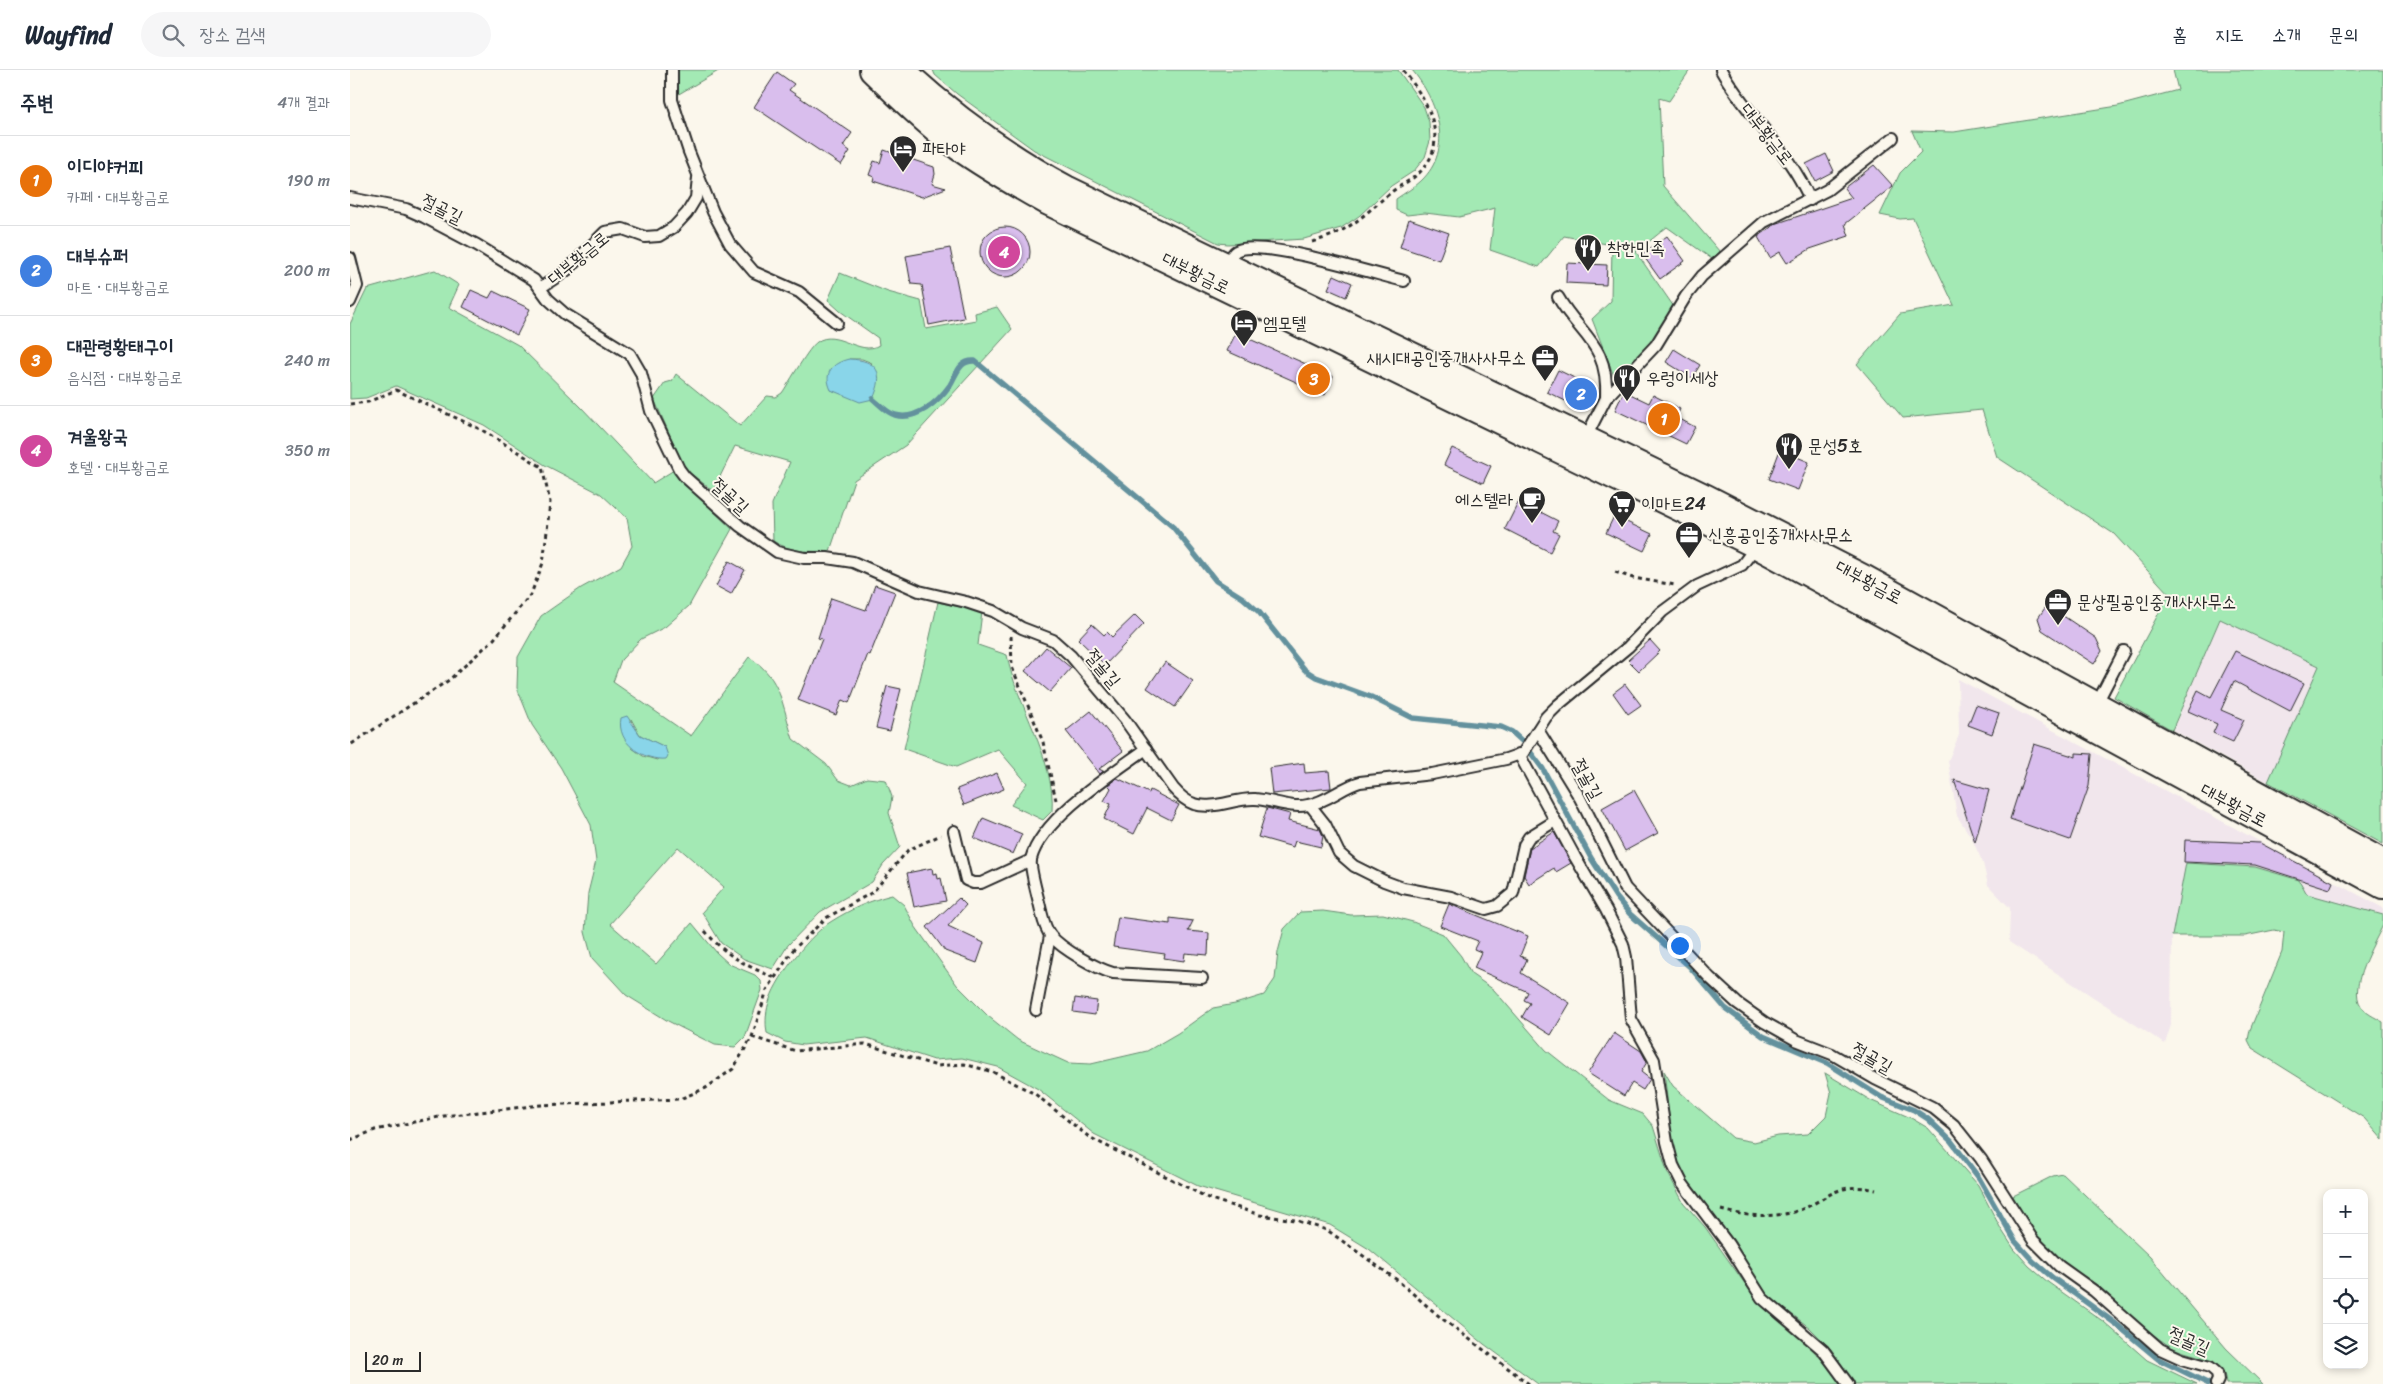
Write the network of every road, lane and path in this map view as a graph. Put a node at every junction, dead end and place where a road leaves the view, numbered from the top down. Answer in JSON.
{"nodes":[{"id":1,"x":672,"y":70,"type":"edge"},
{"id":2,"x":1403,"y":70,"type":"edge"},
{"id":3,"x":1721,"y":70,"type":"edge"},
{"id":4,"x":890,"y":74,"type":"edge"},
{"id":5,"x":1892,"y":138,"type":"dead end"},
{"id":6,"x":698,"y":177,"type":"junction"},
{"id":7,"x":350,"y":198,"type":"edge"},
{"id":8,"x":1810,"y":200,"type":"junction"},
{"id":9,"x":1274,"y":249,"type":"junction"},
{"id":10,"x":350,"y":258,"type":"edge"},
{"id":11,"x":1226,"y":267,"type":"junction"},
{"id":12,"x":1404,"y":281,"type":"dead end"},
{"id":13,"x":540,"y":288,"type":"junction"},
{"id":14,"x":1558,"y":296,"type":"dead end"},
{"id":15,"x":350,"y":302,"type":"edge"},
{"id":16,"x":837,"y":323,"type":"dead end"},
{"id":17,"x":1606,"y":398,"type":"junction"},
{"id":18,"x":350,"y":404,"type":"edge"},
{"id":19,"x":1580,"y":449,"type":"junction"},
{"id":20,"x":1761,"y":537,"type":"junction"},
{"id":21,"x":1615,"y":572,"type":"dead end"},
{"id":22,"x":1697,"y":586,"type":"junction"},
{"id":23,"x":1012,"y":620,"type":"junction"},
{"id":24,"x":2124,"y":651,"type":"dead end"},
{"id":25,"x":2091,"y":715,"type":"junction"},
{"id":26,"x":1538,"y":730,"type":"junction"},
{"id":27,"x":350,"y":745,"type":"edge"},
{"id":28,"x":1146,"y":749,"type":"junction"},
{"id":29,"x":1519,"y":754,"type":"junction"},
{"id":30,"x":1310,"y":805,"type":"junction"},
{"id":31,"x":1058,"y":819,"type":"junction"},
{"id":32,"x":1554,"y":820,"type":"junction"},
{"id":33,"x":954,"y":831,"type":"joint"},
{"id":34,"x":1031,"y":860,"type":"junction"},
{"id":35,"x":2383,"y":863,"type":"edge"},
{"id":36,"x":2383,"y":885,"type":"edge"},
{"id":37,"x":705,"y":931,"type":"dead end"},
{"id":38,"x":1050,"y":936,"type":"junction"},
{"id":39,"x":775,"y":978,"type":"junction"},
{"id":40,"x":1202,"y":978,"type":"dead end"},
{"id":41,"x":1036,"y":1010,"type":"dead end"},
{"id":42,"x":752,"y":1037,"type":"junction"},
{"id":43,"x":350,"y":1140,"type":"edge"},
{"id":44,"x":1876,"y":1190,"type":"dead end"},
{"id":45,"x":1695,"y":1202,"type":"junction"},
{"id":46,"x":2217,"y":1382,"type":"edge"},
{"id":47,"x":1529,"y":1384,"type":"edge"},
{"id":48,"x":1848,"y":1384,"type":"edge"}],
"edges":[{"from":1,"to":6,"type":"lane","name":"대부황금로"},
{"from":2,"to":9,"type":"path"},
{"from":3,"to":8,"type":"lane","name":"대부황금로"},
{"from":4,"to":11,"type":"main road","name":"대부황금로"},
{"from":4,"to":19,"type":"main road","name":"대부황금로"},
{"from":5,"to":8,"type":"lane"},
{"from":6,"to":13,"type":"lane","name":"대부황금로"},
{"from":6,"to":16,"type":"lane","name":"대부황금로"},
{"from":7,"to":13,"type":"lane","name":"절골길"},
{"from":8,"to":17,"type":"lane"},
{"from":9,"to":11,"type":"lane"},
{"from":9,"to":12,"type":"lane"},
{"from":10,"to":15,"type":"lane"},
{"from":11,"to":19,"type":"main road","name":"대부황금로"},
{"from":13,"to":23,"type":"lane","name":"절골길"},
{"from":14,"to":17,"type":"lane"},
{"from":17,"to":19,"type":"lane"},
{"from":18,"to":27,"type":"path"},
{"from":19,"to":20,"type":"main road","name":"대부황금로"},
{"from":20,"to":22,"type":"lane"},
{"from":20,"to":25,"type":"main road","name":"대부황금로"},
{"from":21,"to":22,"type":"path"},
{"from":22,"to":26,"type":"lane"},
{"from":23,"to":28,"type":"lane","name":"절골길"},
{"from":23,"to":31,"type":"path"},
{"from":24,"to":25,"type":"lane"},
{"from":25,"to":35,"type":"main road","name":"대부황금로"},
{"from":25,"to":36,"type":"main road","name":"대부황금로"},
{"from":26,"to":29,"type":"lane"},
{"from":26,"to":46,"type":"lane","name":"절골길"},
{"from":28,"to":30,"type":"lane","name":"절골길"},
{"from":28,"to":31,"type":"lane"},
{"from":29,"to":30,"type":"lane","name":"절골길"},
{"from":29,"to":32,"type":"lane"},
{"from":30,"to":32,"type":"lane"},
{"from":31,"to":34,"type":"lane"},
{"from":32,"to":45,"type":"lane"},
{"from":33,"to":34,"type":"lane"},
{"from":33,"to":39,"type":"path"},
{"from":34,"to":38,"type":"lane"},
{"from":37,"to":39,"type":"path"},
{"from":38,"to":40,"type":"lane"},
{"from":38,"to":41,"type":"lane"},
{"from":39,"to":42,"type":"path"},
{"from":42,"to":43,"type":"path"},
{"from":42,"to":47,"type":"path"},
{"from":44,"to":45,"type":"path"},
{"from":45,"to":48,"type":"lane"}]}
